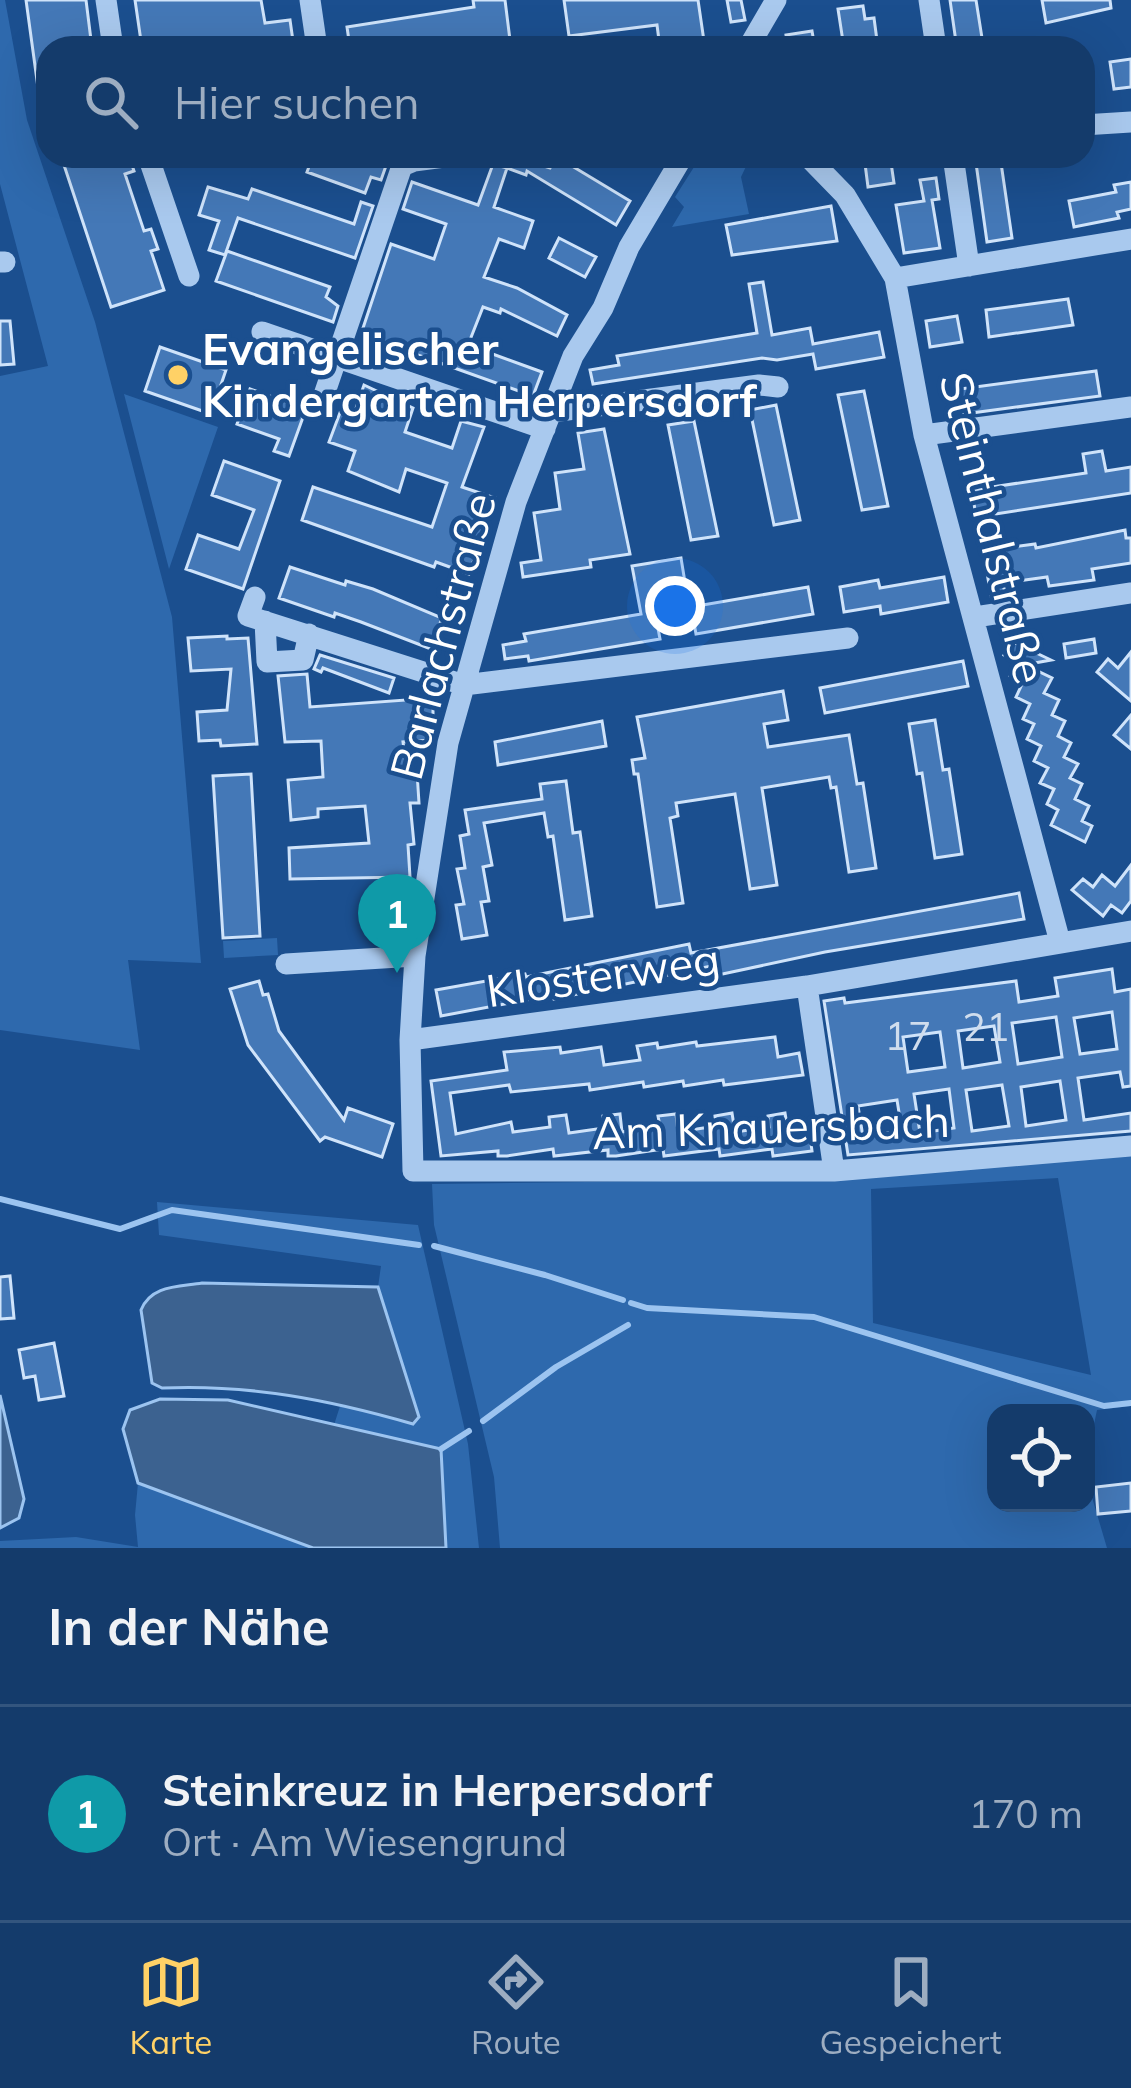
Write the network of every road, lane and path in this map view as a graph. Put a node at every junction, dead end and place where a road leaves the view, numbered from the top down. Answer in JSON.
{"nodes":[{"id":1,"x":106,"y":0,"type":"edge"},
{"id":2,"x":310,"y":0,"type":"edge"},
{"id":3,"x":776,"y":0,"type":"edge"},
{"id":4,"x":929,"y":0,"type":"edge"},
{"id":5,"x":111,"y":36,"type":"edge"},
{"id":6,"x":315,"y":36,"type":"edge"},
{"id":7,"x":755,"y":36,"type":"edge"},
{"id":8,"x":935,"y":36,"type":"edge"},
{"id":9,"x":1131,"y":122,"type":"edge"},
{"id":10,"x":1095,"y":124,"type":"edge"},
{"id":11,"x":152,"y":168,"type":"edge"},
{"id":12,"x":401,"y":168,"type":"edge"},
{"id":13,"x":676,"y":168,"type":"edge"},
{"id":14,"x":819,"y":168,"type":"edge"},
{"id":15,"x":955,"y":168,"type":"edge"},
{"id":16,"x":1131,"y":239,"type":"edge"},
{"id":17,"x":969,"y":266,"type":"junction"},
{"id":18,"x":189,"y":276,"type":"dead end"},
{"id":19,"x":895,"y":278,"type":"junction"},
{"id":20,"x":262,"y":332,"type":"dead end"},
{"id":21,"x":336,"y":359,"type":"junction"},
{"id":22,"x":778,"y":387,"type":"dead end"},
{"id":23,"x":324,"y":395,"type":"dead end"},
{"id":24,"x":1131,"y":407,"type":"edge"},
{"id":25,"x":549,"y":421,"type":"junction"},
{"id":26,"x":924,"y":435,"type":"junction"},
{"id":27,"x":1131,"y":593,"type":"edge"},
{"id":28,"x":255,"y":597,"type":"dead end"},
{"id":29,"x":975,"y":616,"type":"junction"},
{"id":30,"x":265,"y":621,"type":"junction"},
{"id":31,"x":309,"y":634,"type":"junction"},
{"id":32,"x":848,"y":638,"type":"dead end"},
{"id":33,"x":464,"y":685,"type":"junction"},
{"id":34,"x":1131,"y":932,"type":"edge"},
{"id":35,"x":1060,"y":942,"type":"junction"},
{"id":36,"x":415,"y":956,"type":"junction"},
{"id":37,"x":286,"y":964,"type":"dead end"},
{"id":38,"x":807,"y":986,"type":"junction"},
{"id":39,"x":410,"y":1040,"type":"junction"},
{"id":40,"x":1131,"y":1146,"type":"edge"},
{"id":41,"x":834,"y":1171,"type":"junction"},
{"id":42,"x":412,"y":1172,"type":"joint"}],
"edges":[{"from":1,"to":5,"type":"street"},
{"from":2,"to":6,"type":"street"},
{"from":3,"to":7,"type":"street"},
{"from":4,"to":8,"type":"street"},
{"from":9,"to":10,"type":"street"},
{"from":11,"to":18,"type":"street"},
{"from":12,"to":21,"type":"street"},
{"from":13,"to":25,"type":"street","name":"Barlachstraße"},
{"from":14,"to":19,"type":"street","name":"Steinthalstraße"},
{"from":15,"to":17,"type":"street"},
{"from":16,"to":17,"type":"street"},
{"from":17,"to":19,"type":"street"},
{"from":19,"to":26,"type":"street","name":"Steinthalstraße"},
{"from":20,"to":21,"type":"street"},
{"from":21,"to":23,"type":"street"},
{"from":21,"to":25,"type":"street"},
{"from":22,"to":25,"type":"street"},
{"from":24,"to":26,"type":"street"},
{"from":25,"to":33,"type":"street","name":"Barlachstraße"},
{"from":26,"to":29,"type":"street","name":"Steinthalstraße"},
{"from":27,"to":29,"type":"street"},
{"from":28,"to":30,"type":"street"},
{"from":29,"to":35,"type":"street","name":"Steinthalstraße"},
{"from":30,"to":31,"type":"street"},
{"from":30,"to":31,"type":"street"},
{"from":31,"to":33,"type":"street"},
{"from":32,"to":33,"type":"street"},
{"from":33,"to":36,"type":"street","name":"Barlachstraße"},
{"from":34,"to":35,"type":"street","name":"Klosterweg"},
{"from":35,"to":38,"type":"street","name":"Klosterweg"},
{"from":36,"to":37,"type":"street"},
{"from":36,"to":39,"type":"street","name":"Barlachstraße"},
{"from":38,"to":39,"type":"street","name":"Klosterweg"},
{"from":38,"to":41,"type":"street"},
{"from":39,"to":42,"type":"street","name":"Barlachstraße"},
{"from":40,"to":41,"type":"street","name":"Am Knauersbach"},
{"from":41,"to":42,"type":"street","name":"Am Knauersbach"}]}
